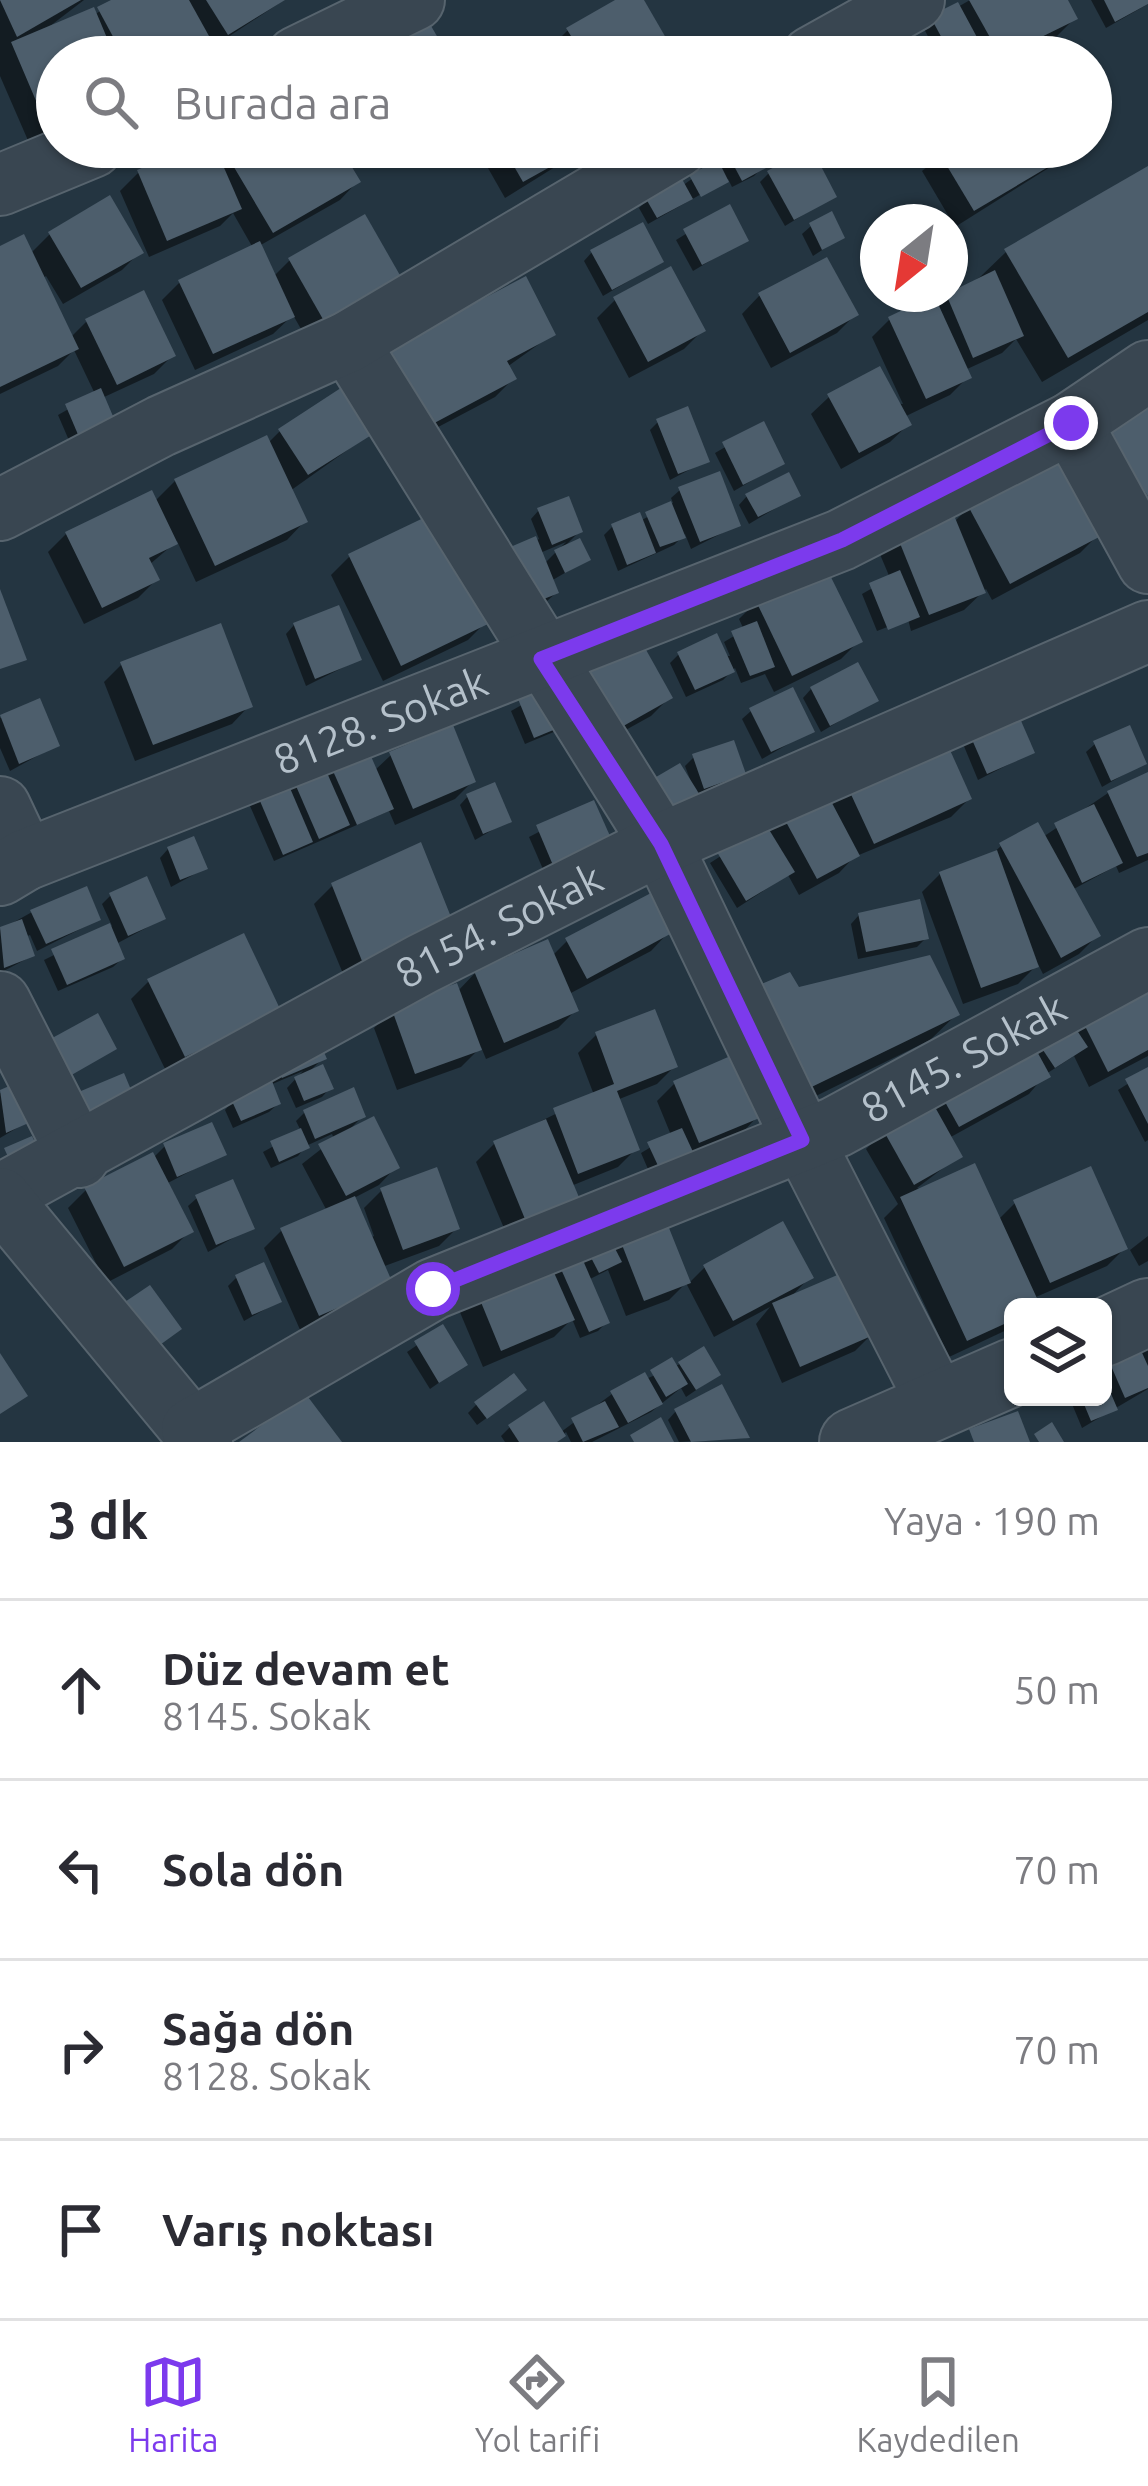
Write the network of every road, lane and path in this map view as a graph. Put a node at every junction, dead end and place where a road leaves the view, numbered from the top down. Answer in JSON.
{"nodes":[{"id":1,"x":414,"y":0,"type":"edge"},
{"id":2,"x":914,"y":0,"type":"edge"},
{"id":3,"x":340,"y":36,"type":"edge"},
{"id":4,"x":850,"y":36,"type":"edge"},
{"id":5,"x":41,"y":168,"type":"edge"},
{"id":6,"x":641,"y":168,"type":"edge"},
{"id":7,"x":0,"y":185,"type":"edge"},
{"id":8,"x":347,"y":342,"type":"junction"},
{"id":9,"x":1148,"y":371,"type":"edge"},
{"id":10,"x":1071,"y":423,"type":"junction"},
{"id":11,"x":0,"y":510,"type":"edge"},
{"id":12,"x":1148,"y":562,"type":"edge"},
{"id":13,"x":1148,"y":631,"type":"edge"},
{"id":14,"x":541,"y":659,"type":"junction"},
{"id":15,"x":661,"y":844,"type":"junction"},
{"id":16,"x":8,"y":847,"type":"edge"},
{"id":17,"x":1148,"y":958,"type":"edge"},
{"id":18,"x":0,"y":1002,"type":"edge"},
{"id":19,"x":802,"y":1140,"type":"junction"},
{"id":20,"x":79,"y":1156,"type":"junction"},
{"id":21,"x":0,"y":1197,"type":"edge"},
{"id":22,"x":1148,"y":1312,"type":"edge"},
{"id":23,"x":1112,"y":1329,"type":"edge"},
{"id":24,"x":1004,"y":1376,"type":"edge"},
{"id":25,"x":938,"y":1404,"type":"junction"},
{"id":26,"x":196,"y":1435,"type":"edge"},
{"id":27,"x":853,"y":1442,"type":"edge"}],
"edges":[{"from":1,"to":3,"type":"street"},
{"from":2,"to":4,"type":"street"},
{"from":5,"to":7,"type":"street"},
{"from":6,"to":8,"type":"street"},
{"from":8,"to":11,"type":"street"},
{"from":8,"to":14,"type":"street"},
{"from":9,"to":10,"type":"street","name":"8128. Sokak"},
{"from":10,"to":12,"type":"street"},
{"from":10,"to":14,"type":"street","name":"8128. Sokak"},
{"from":13,"to":15,"type":"street","name":"8154. Sokak"},
{"from":14,"to":15,"type":"street"},
{"from":14,"to":16,"type":"street","name":"8128. Sokak"},
{"from":15,"to":19,"type":"street"},
{"from":15,"to":20,"type":"street","name":"8154. Sokak"},
{"from":17,"to":19,"type":"street","name":"8145. Sokak"},
{"from":18,"to":20,"type":"street"},
{"from":19,"to":25,"type":"street"},
{"from":19,"to":26,"type":"street","name":"8145. Sokak"},
{"from":20,"to":21,"type":"street","name":"8154. Sokak"},
{"from":21,"to":26,"type":"street"},
{"from":22,"to":23,"type":"street"},
{"from":24,"to":25,"type":"street"},
{"from":25,"to":27,"type":"street"}]}
